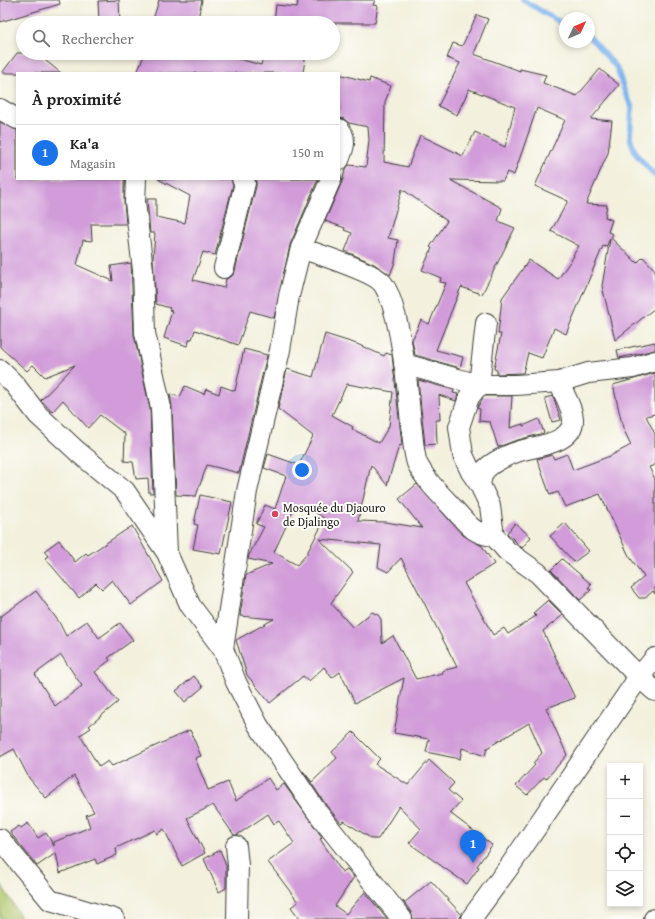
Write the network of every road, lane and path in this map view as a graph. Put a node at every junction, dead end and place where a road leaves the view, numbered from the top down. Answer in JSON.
{"nodes":[{"id":1,"x":0,"y":109,"type":"edge"},
{"id":2,"x":16,"y":118,"type":"edge"},
{"id":3,"x":340,"y":130,"type":"edge"},
{"id":4,"x":340,"y":157,"type":"edge"},
{"id":5,"x":136,"y":180,"type":"edge"},
{"id":6,"x":245,"y":180,"type":"edge"},
{"id":7,"x":331,"y":180,"type":"edge"},
{"id":8,"x":301,"y":248,"type":"junction"},
{"id":9,"x":224,"y":268,"type":"dead end"},
{"id":10,"x":486,"y":323,"type":"dead end"},
{"id":11,"x":655,"y":361,"type":"edge"},
{"id":12,"x":404,"y":364,"type":"junction"},
{"id":13,"x":0,"y":370,"type":"edge"},
{"id":14,"x":559,"y":382,"type":"junction"},
{"id":15,"x":479,"y":384,"type":"junction"},
{"id":16,"x":480,"y":485,"type":"junction"},
{"id":17,"x":494,"y":536,"type":"junction"},
{"id":18,"x":167,"y":553,"type":"junction"},
{"id":19,"x":223,"y":649,"type":"junction"},
{"id":20,"x":655,"y":658,"type":"edge"},
{"id":21,"x":639,"y":677,"type":"junction"},
{"id":22,"x":655,"y":691,"type":"edge"},
{"id":23,"x":0,"y":839,"type":"edge"},
{"id":24,"x":236,"y":846,"type":"dead end"},
{"id":25,"x":114,"y":919,"type":"edge"},
{"id":26,"x":237,"y":919,"type":"edge"},
{"id":27,"x":402,"y":919,"type":"edge"},
{"id":28,"x":471,"y":919,"type":"edge"}],
"edges":[{"from":1,"to":2,"type":"street"},
{"from":3,"to":4,"type":"street"},
{"from":5,"to":18,"type":"street"},
{"from":6,"to":9,"type":"street"},
{"from":7,"to":8,"type":"street"},
{"from":8,"to":12,"type":"street"},
{"from":8,"to":19,"type":"street"},
{"from":10,"to":15,"type":"street"},
{"from":11,"to":14,"type":"street"},
{"from":12,"to":15,"type":"street"},
{"from":12,"to":17,"type":"street"},
{"from":13,"to":18,"type":"street"},
{"from":14,"to":15,"type":"street"},
{"from":14,"to":16,"type":"street"},
{"from":15,"to":16,"type":"street"},
{"from":16,"to":17,"type":"street"},
{"from":17,"to":21,"type":"street"},
{"from":18,"to":19,"type":"street"},
{"from":19,"to":27,"type":"street"},
{"from":20,"to":21,"type":"street"},
{"from":21,"to":22,"type":"street"},
{"from":21,"to":28,"type":"street"},
{"from":23,"to":25,"type":"street"},
{"from":24,"to":26,"type":"street"}]}
